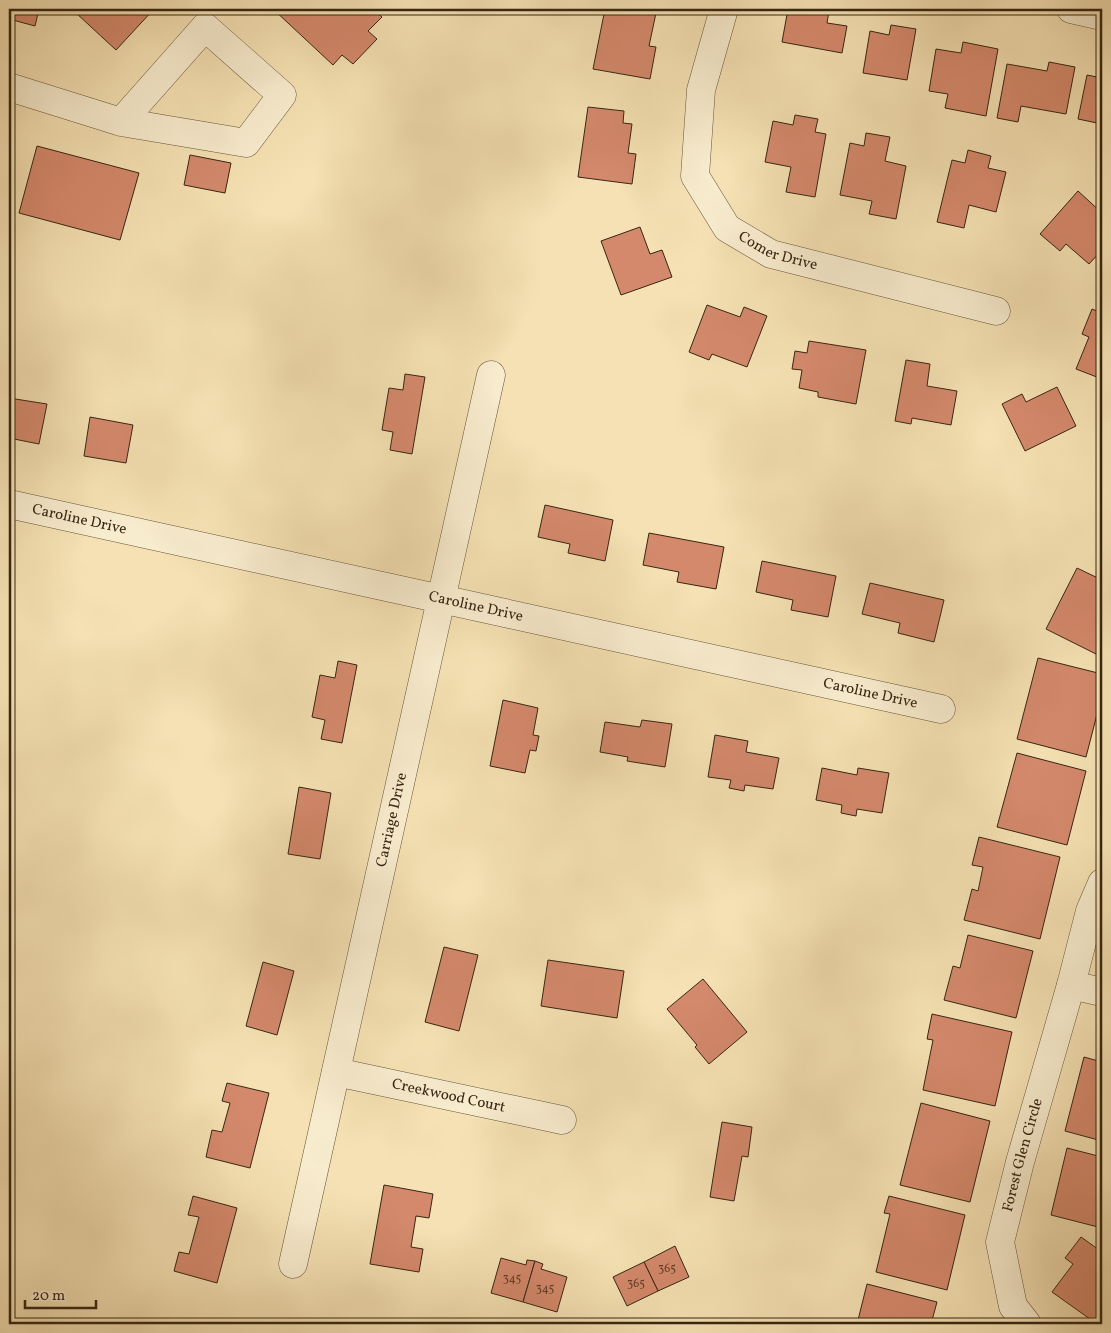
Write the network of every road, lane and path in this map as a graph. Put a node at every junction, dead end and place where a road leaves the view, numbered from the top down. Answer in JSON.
{"nodes":[{"id":1,"x":724,"y":9,"type":"edge"},
{"id":2,"x":1071,"y":9,"type":"edge"},
{"id":3,"x":1102,"y":16,"type":"edge"},
{"id":4,"x":9,"y":87,"type":"edge"},
{"id":5,"x":120,"y":122,"type":"junction"},
{"id":6,"x":996,"y":311,"type":"dead end"},
{"id":7,"x":491,"y":375,"type":"dead end"},
{"id":8,"x":9,"y":504,"type":"edge"},
{"id":9,"x":441,"y":599,"type":"junction"},
{"id":10,"x":941,"y":709,"type":"dead end"},
{"id":11,"x":1102,"y":883,"type":"edge"},
{"id":12,"x":1071,"y":985,"type":"junction"},
{"id":13,"x":1102,"y":992,"type":"edge"},
{"id":14,"x":336,"y":1072,"type":"junction"},
{"id":15,"x":562,"y":1120,"type":"dead end"},
{"id":16,"x":293,"y":1264,"type":"dead end"},
{"id":17,"x":1027,"y":1324,"type":"edge"}],
"edges":[{"from":1,"to":6,"type":"street","name":"Comer Drive"},
{"from":2,"to":3,"type":"street"},
{"from":4,"to":5,"type":"street"},
{"from":5,"to":5,"type":"street"},
{"from":7,"to":9,"type":"street","name":"Carriage Drive"},
{"from":8,"to":9,"type":"street","name":"Caroline Drive"},
{"from":9,"to":10,"type":"street","name":"Caroline Drive"},
{"from":9,"to":14,"type":"street","name":"Carriage Drive"},
{"from":11,"to":12,"type":"street","name":"Forest Glen Circle"},
{"from":12,"to":13,"type":"street"},
{"from":12,"to":17,"type":"street","name":"Forest Glen Circle"},
{"from":14,"to":15,"type":"street","name":"Creekwood Court"},
{"from":14,"to":16,"type":"street","name":"Carriage Drive"}]}
